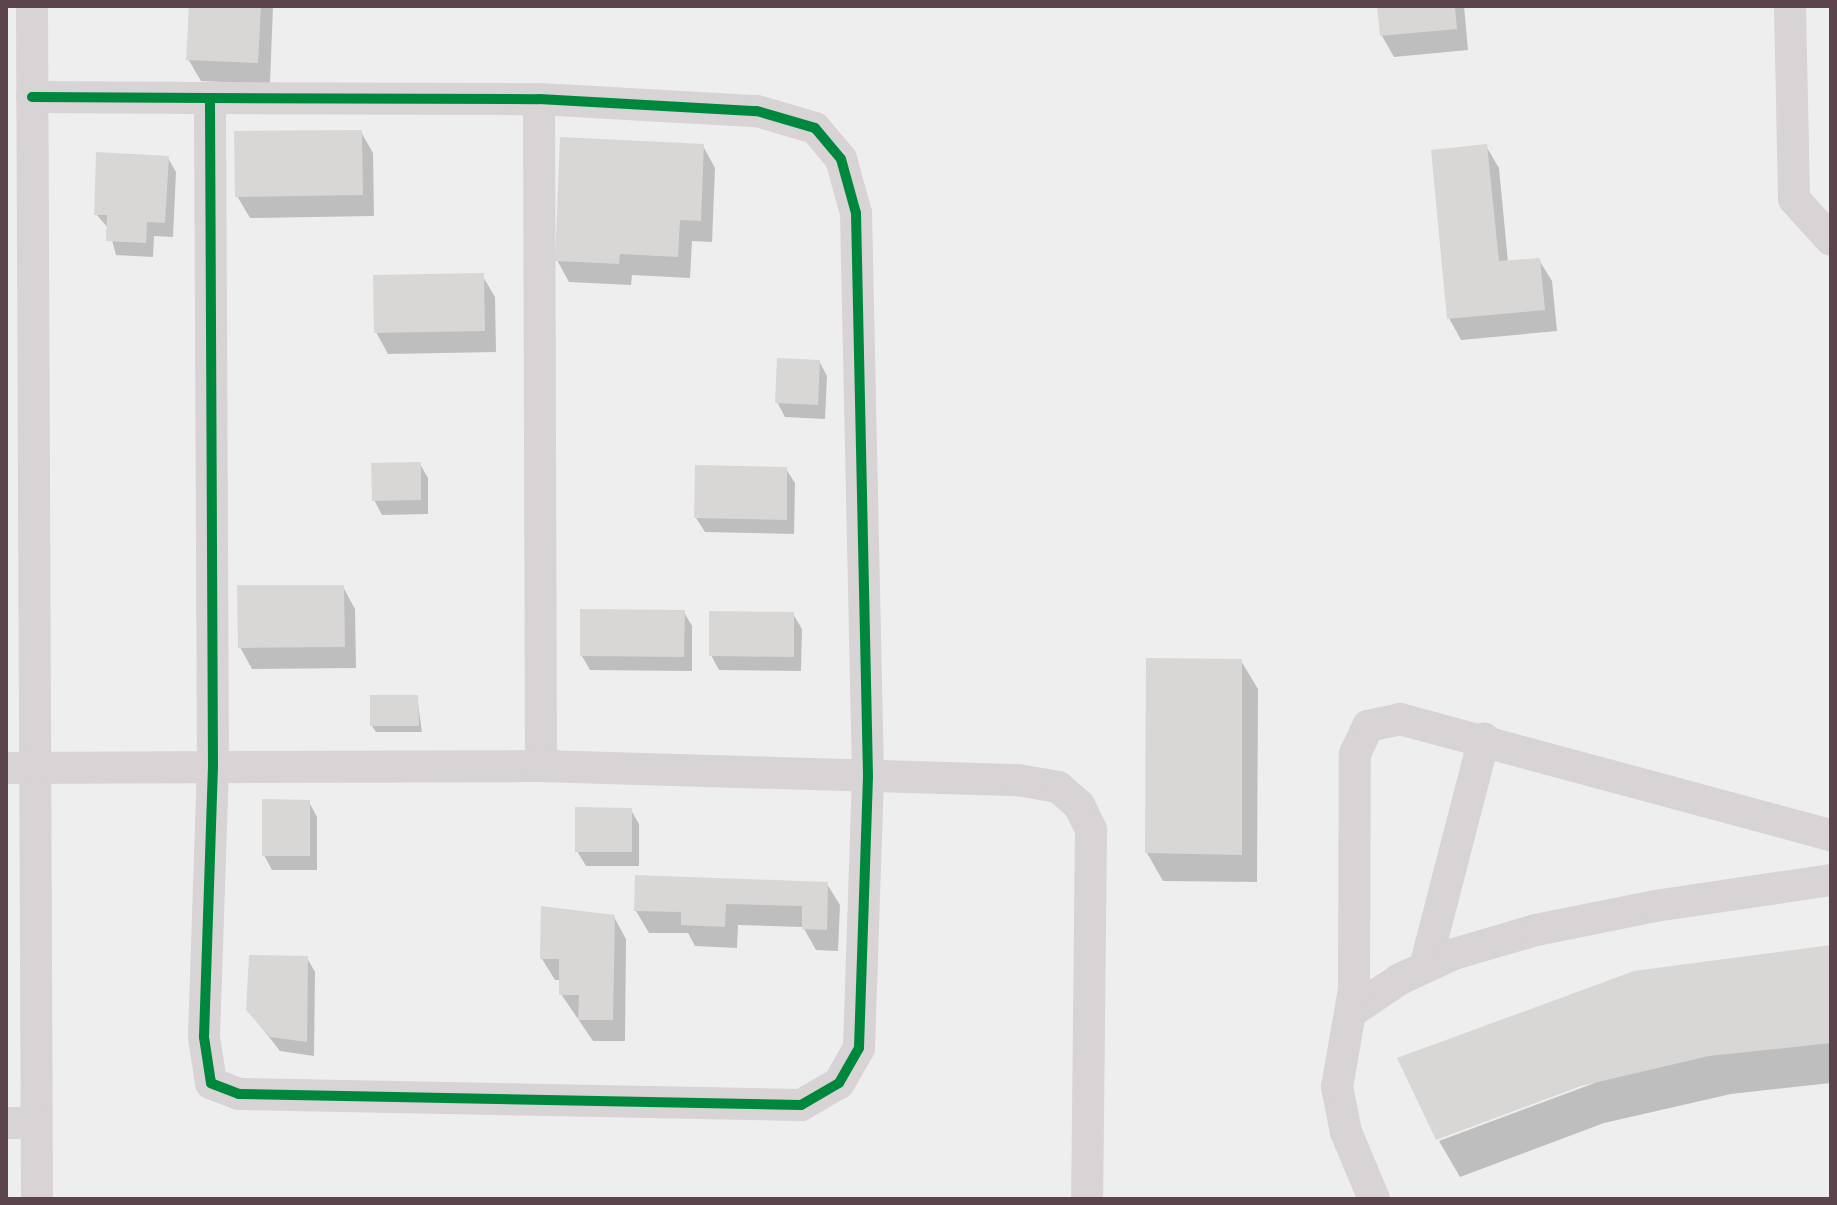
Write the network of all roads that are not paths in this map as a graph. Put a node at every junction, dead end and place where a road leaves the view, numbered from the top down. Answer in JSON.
{"nodes":[{"id":1,"x":32,"y":6,"type":"edge"},
{"id":2,"x":1790,"y":6,"type":"edge"},
{"id":3,"x":32,"y":97,"type":"junction"},
{"id":4,"x":210,"y":98,"type":"junction"},
{"id":5,"x":539,"y":99,"type":"junction"},
{"id":6,"x":1831,"y":240,"type":"edge"},
{"id":7,"x":20,"y":435,"type":"edge"},
{"id":8,"x":1484,"y":739,"type":"junction"},
{"id":9,"x":541,"y":766,"type":"junction"},
{"id":10,"x":213,"y":767,"type":"junction"},
{"id":11,"x":21,"y":768,"type":"edge"},
{"id":12,"x":868,"y":776,"type":"junction"},
{"id":13,"x":1831,"y":835,"type":"edge"},
{"id":14,"x":1831,"y":880,"type":"edge"},
{"id":15,"x":1425,"y":967,"type":"junction"},
{"id":16,"x":1351,"y":1012,"type":"junction"},
{"id":17,"x":21,"y":1123,"type":"edge"},
{"id":18,"x":37,"y":1199,"type":"edge"},
{"id":19,"x":1087,"y":1199,"type":"edge"},
{"id":20,"x":1374,"y":1199,"type":"edge"}],
"edges":[{"from":1,"to":3,"type":"street"},
{"from":2,"to":6,"type":"street"},
{"from":3,"to":4,"type":"street"},
{"from":3,"to":7,"type":"street"},
{"from":4,"to":5,"type":"street"},
{"from":4,"to":10,"type":"street"},
{"from":5,"to":9,"type":"street"},
{"from":5,"to":12,"type":"street"},
{"from":7,"to":11,"type":"street"},
{"from":8,"to":13,"type":"street"},
{"from":8,"to":15,"type":"street"},
{"from":8,"to":16,"type":"street"},
{"from":9,"to":10,"type":"street"},
{"from":9,"to":12,"type":"street"},
{"from":10,"to":11,"type":"street"},
{"from":10,"to":12,"type":"street"},
{"from":11,"to":17,"type":"street"},
{"from":12,"to":19,"type":"street"},
{"from":14,"to":15,"type":"street"},
{"from":15,"to":16,"type":"street"},
{"from":16,"to":20,"type":"street"},
{"from":17,"to":18,"type":"street"}]}
